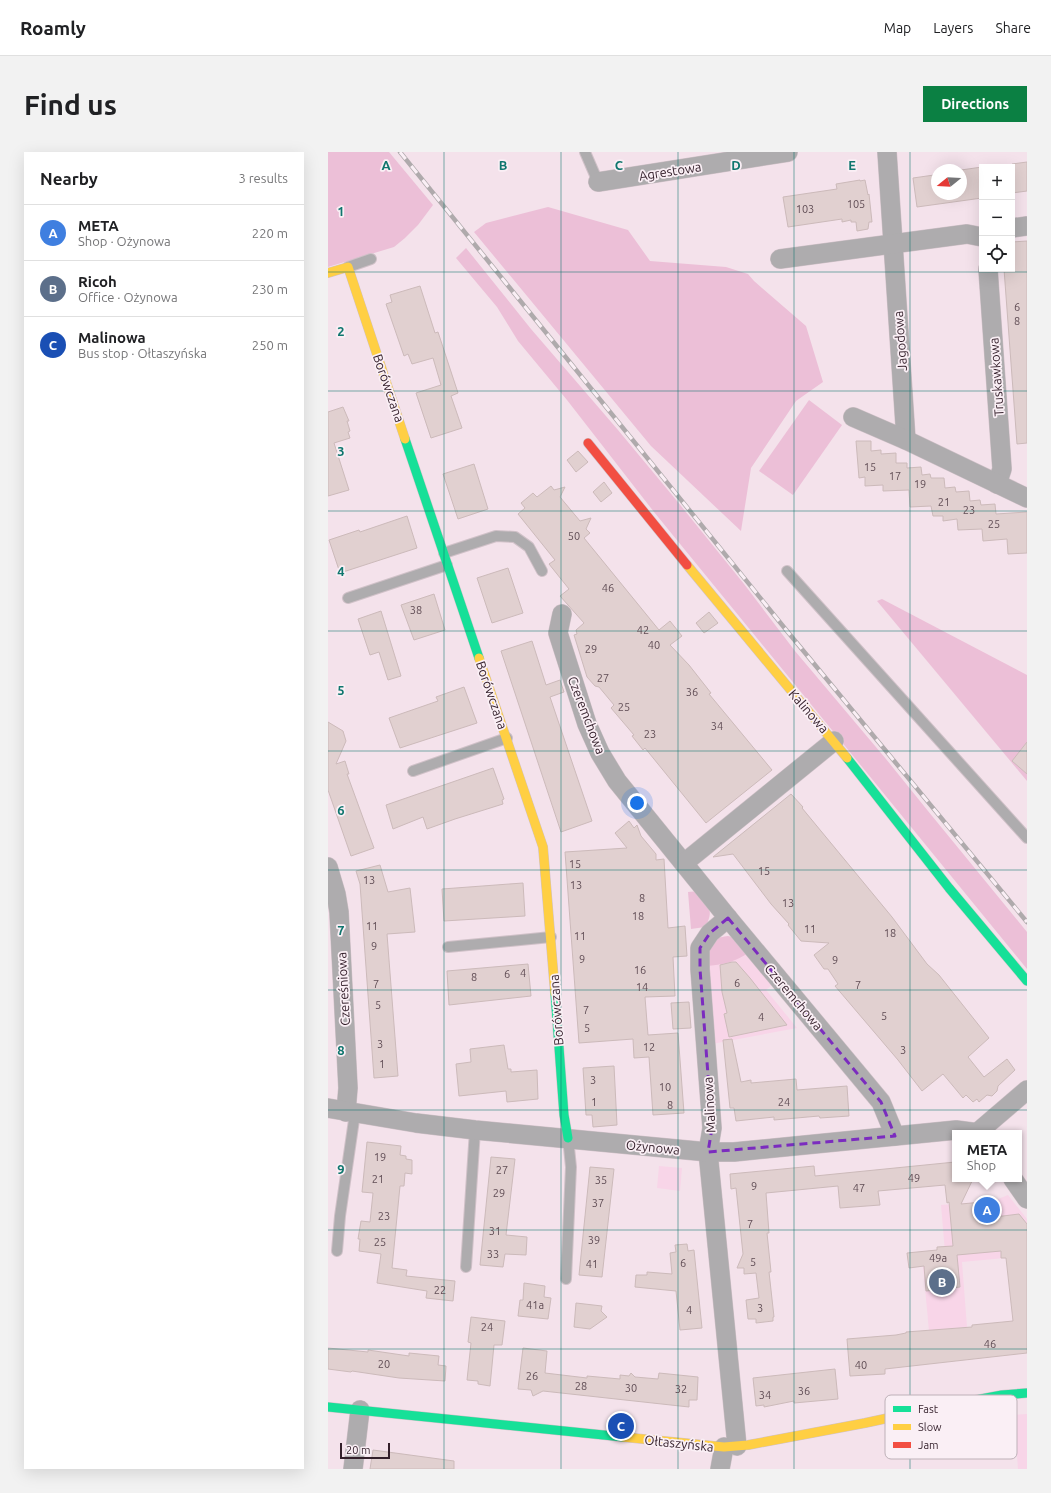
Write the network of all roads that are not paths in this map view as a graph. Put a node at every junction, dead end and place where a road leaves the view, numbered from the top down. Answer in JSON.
{"nodes":[{"id":1,"x":585,"y":152,"type":"edge"},
{"id":2,"x":788,"y":152,"type":"edge"},
{"id":3,"x":887,"y":152,"type":"edge"},
{"id":4,"x":598,"y":182,"type":"joint"},
{"id":5,"x":1027,"y":226,"type":"edge"},
{"id":6,"x":1015,"y":228,"type":"edge"},
{"id":7,"x":979,"y":237,"type":"edge"},
{"id":8,"x":893,"y":243,"type":"junction"},
{"id":9,"x":371,"y":259,"type":"dead end"},
{"id":10,"x":780,"y":259,"type":"dead end"},
{"id":11,"x":348,"y":267,"type":"junction"},
{"id":12,"x":988,"y":272,"type":"edge"},
{"id":13,"x":328,"y":273,"type":"edge"},
{"id":14,"x":853,"y":417,"type":"dead end"},
{"id":15,"x":906,"y":440,"type":"junction"},
{"id":16,"x":588,"y":443,"type":"dead end"},
{"id":17,"x":997,"y":484,"type":"junction"},
{"id":18,"x":1027,"y":498,"type":"edge"},
{"id":19,"x":444,"y":553,"type":"junction"},
{"id":20,"x":448,"y":565,"type":"junction"},
{"id":21,"x":542,"y":571,"type":"dead end"},
{"id":22,"x":786,"y":571,"type":"dead end"},
{"id":23,"x":348,"y":598,"type":"dead end"},
{"id":24,"x":562,"y":614,"type":"dead end"},
{"id":25,"x":508,"y":738,"type":"junction"},
{"id":26,"x":834,"y":741,"type":"junction"},
{"id":27,"x":413,"y":771,"type":"dead end"},
{"id":28,"x":1027,"y":838,"type":"edge"},
{"id":29,"x":684,"y":863,"type":"junction"},
{"id":30,"x":328,"y":867,"type":"edge"},
{"id":31,"x":728,"y":918,"type":"junction"},
{"id":32,"x":551,"y":937,"type":"junction"},
{"id":33,"x":448,"y":946,"type":"dead end"},
{"id":34,"x":1027,"y":981,"type":"edge"},
{"id":35,"x":1027,"y":1090,"type":"edge"},
{"id":36,"x":343,"y":1111,"type":"edge"},
{"id":37,"x":475,"y":1130,"type":"junction"},
{"id":38,"x":952,"y":1130,"type":"edge"},
{"id":39,"x":981,"y":1130,"type":"edge"},
{"id":40,"x":895,"y":1136,"type":"junction"},
{"id":41,"x":568,"y":1138,"type":"junction"},
{"id":42,"x":708,"y":1152,"type":"junction"},
{"id":43,"x":1015,"y":1182,"type":"edge"},
{"id":44,"x":1027,"y":1199,"type":"edge"},
{"id":45,"x":337,"y":1251,"type":"dead end"},
{"id":46,"x":466,"y":1267,"type":"dead end"},
{"id":47,"x":566,"y":1280,"type":"dead end"},
{"id":48,"x":1027,"y":1393,"type":"edge"},
{"id":49,"x":1010,"y":1395,"type":"edge"},
{"id":50,"x":328,"y":1407,"type":"edge"},
{"id":51,"x":360,"y":1410,"type":"junction"},
{"id":52,"x":885,"y":1419,"type":"edge"},
{"id":53,"x":730,"y":1447,"type":"junction"},
{"id":54,"x":353,"y":1469,"type":"edge"},
{"id":55,"x":720,"y":1469,"type":"edge"}],
"edges":[{"from":1,"to":4,"type":"lane"},
{"from":2,"to":4,"type":"street","name":"Agrestowa"},
{"from":3,"to":8,"type":"street","name":"Jagodowa"},
{"from":5,"to":6,"type":"street"},
{"from":7,"to":8,"type":"street"},
{"from":8,"to":10,"type":"street"},
{"from":8,"to":15,"type":"street","name":"Jagodowa"},
{"from":9,"to":11,"type":"lane"},
{"from":11,"to":13,"type":"street"},
{"from":11,"to":19,"type":"street","name":"Borówczana"},
{"from":12,"to":17,"type":"street","name":"Truskawkowa"},
{"from":14,"to":15,"type":"street"},
{"from":15,"to":17,"type":"street"},
{"from":16,"to":26,"type":"street","name":"Kalinowa"},
{"from":17,"to":18,"type":"street"},
{"from":19,"to":20,"type":"street","name":"Borówczana"},
{"from":19,"to":21,"type":"lane"},
{"from":20,"to":23,"type":"lane"},
{"from":20,"to":25,"type":"street","name":"Borówczana"},
{"from":22,"to":28,"type":"lane"},
{"from":24,"to":29,"type":"street","name":"Czeremchowa"},
{"from":25,"to":27,"type":"lane"},
{"from":25,"to":32,"type":"street","name":"Borówczana"},
{"from":26,"to":29,"type":"street"},
{"from":26,"to":34,"type":"street","name":"Kalinowa"},
{"from":29,"to":31,"type":"street","name":"Czeremchowa"},
{"from":30,"to":36,"type":"street","name":"Czereśniowa"},
{"from":31,"to":40,"type":"street","name":"Czeremchowa"},
{"from":31,"to":42,"type":"street","name":"Malinowa"},
{"from":32,"to":33,"type":"lane"},
{"from":32,"to":41,"type":"street","name":"Borówczana"},
{"from":35,"to":39,"type":"street"},
{"from":36,"to":37,"type":"street","name":"Ożynowa"},
{"from":36,"to":45,"type":"lane"},
{"from":37,"to":41,"type":"street","name":"Ożynowa"},
{"from":37,"to":46,"type":"lane"},
{"from":38,"to":40,"type":"street","name":"Ożynowa"},
{"from":40,"to":42,"type":"street","name":"Ożynowa"},
{"from":41,"to":42,"type":"street","name":"Ożynowa"},
{"from":41,"to":47,"type":"lane"},
{"from":42,"to":53,"type":"street","name":"Malinowa"},
{"from":43,"to":44,"type":"street"},
{"from":48,"to":49,"type":"street","name":"Ołtaszyńska"},
{"from":50,"to":51,"type":"street","name":"Ołtaszyńska"},
{"from":51,"to":53,"type":"street","name":"Ołtaszyńska"},
{"from":51,"to":54,"type":"street"},
{"from":52,"to":53,"type":"street","name":"Ołtaszyńska"},
{"from":53,"to":55,"type":"street","name":"Malinowa"}]}
